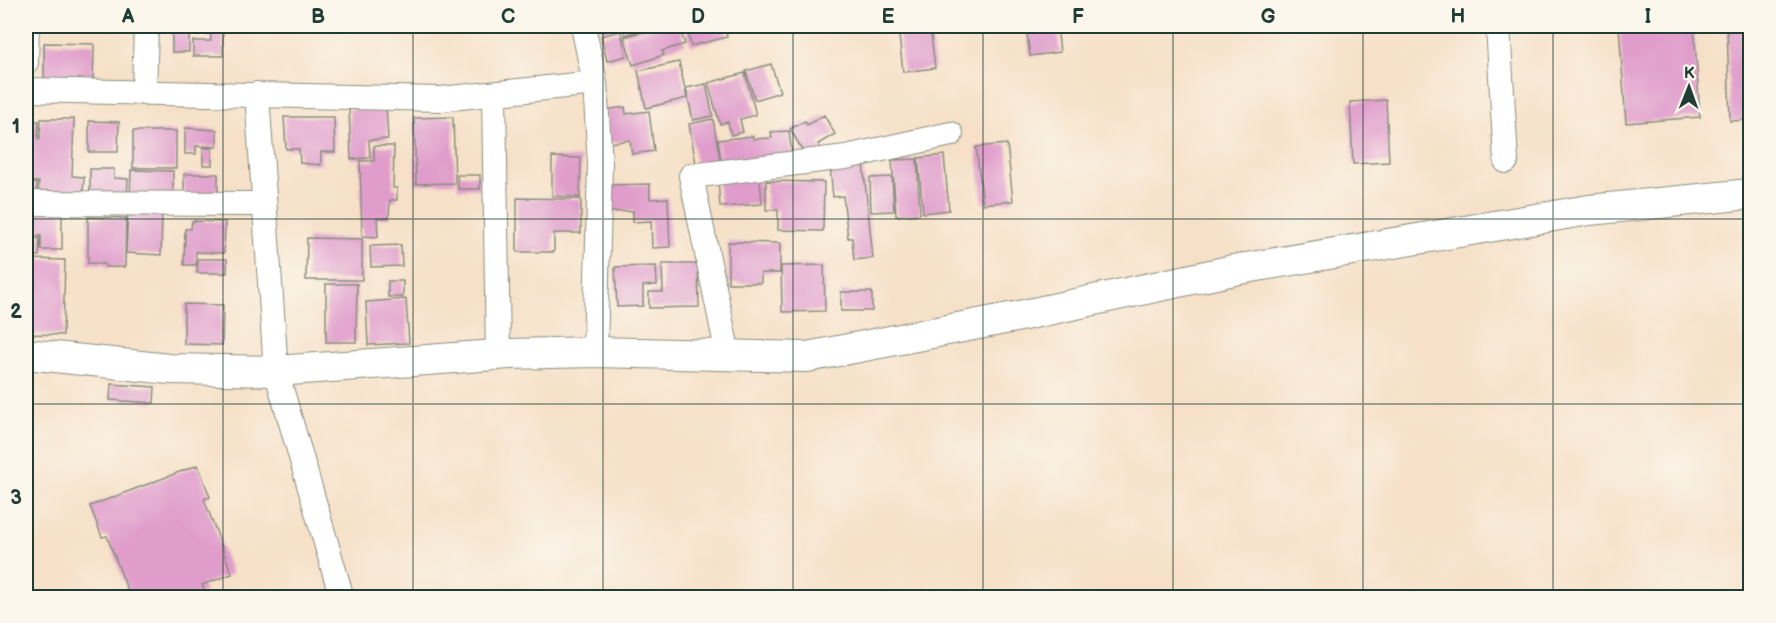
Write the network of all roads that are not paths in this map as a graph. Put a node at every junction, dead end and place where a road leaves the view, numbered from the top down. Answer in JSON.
{"nodes":[{"id":1,"x":27,"y":26,"type":"edge"},
{"id":2,"x":146,"y":26,"type":"edge"},
{"id":3,"x":583,"y":26,"type":"edge"},
{"id":4,"x":1498,"y":26,"type":"edge"},
{"id":5,"x":26,"y":62,"type":"edge"},
{"id":6,"x":595,"y":83,"type":"junction"},
{"id":7,"x":26,"y":90,"type":"edge"},
{"id":8,"x":144,"y":93,"type":"junction"},
{"id":9,"x":257,"y":94,"type":"junction"},
{"id":10,"x":494,"y":95,"type":"junction"},
{"id":11,"x":951,"y":134,"type":"dead end"},
{"id":12,"x":1506,"y":161,"type":"dead end"},
{"id":13,"x":1750,"y":194,"type":"edge"},
{"id":14,"x":26,"y":203,"type":"edge"},
{"id":15,"x":264,"y":204,"type":"junction"},
{"id":16,"x":595,"y":352,"type":"junction"},
{"id":17,"x":26,"y":354,"type":"edge"},
{"id":18,"x":498,"y":354,"type":"junction"},
{"id":19,"x":728,"y":355,"type":"junction"},
{"id":20,"x":276,"y":371,"type":"junction"},
{"id":21,"x":342,"y":597,"type":"edge"}],
"edges":[{"from":1,"to":5,"type":"street"},
{"from":2,"to":8,"type":"street"},
{"from":3,"to":6,"type":"street"},
{"from":4,"to":12,"type":"street"},
{"from":6,"to":10,"type":"street"},
{"from":6,"to":16,"type":"street"},
{"from":7,"to":8,"type":"street"},
{"from":8,"to":9,"type":"street"},
{"from":9,"to":10,"type":"street"},
{"from":9,"to":15,"type":"street"},
{"from":10,"to":18,"type":"street"},
{"from":11,"to":19,"type":"street"},
{"from":13,"to":19,"type":"street"},
{"from":14,"to":15,"type":"street"},
{"from":15,"to":20,"type":"street"},
{"from":16,"to":18,"type":"street"},
{"from":16,"to":19,"type":"street"},
{"from":17,"to":20,"type":"street"},
{"from":18,"to":20,"type":"street"},
{"from":20,"to":21,"type":"street"}]}
